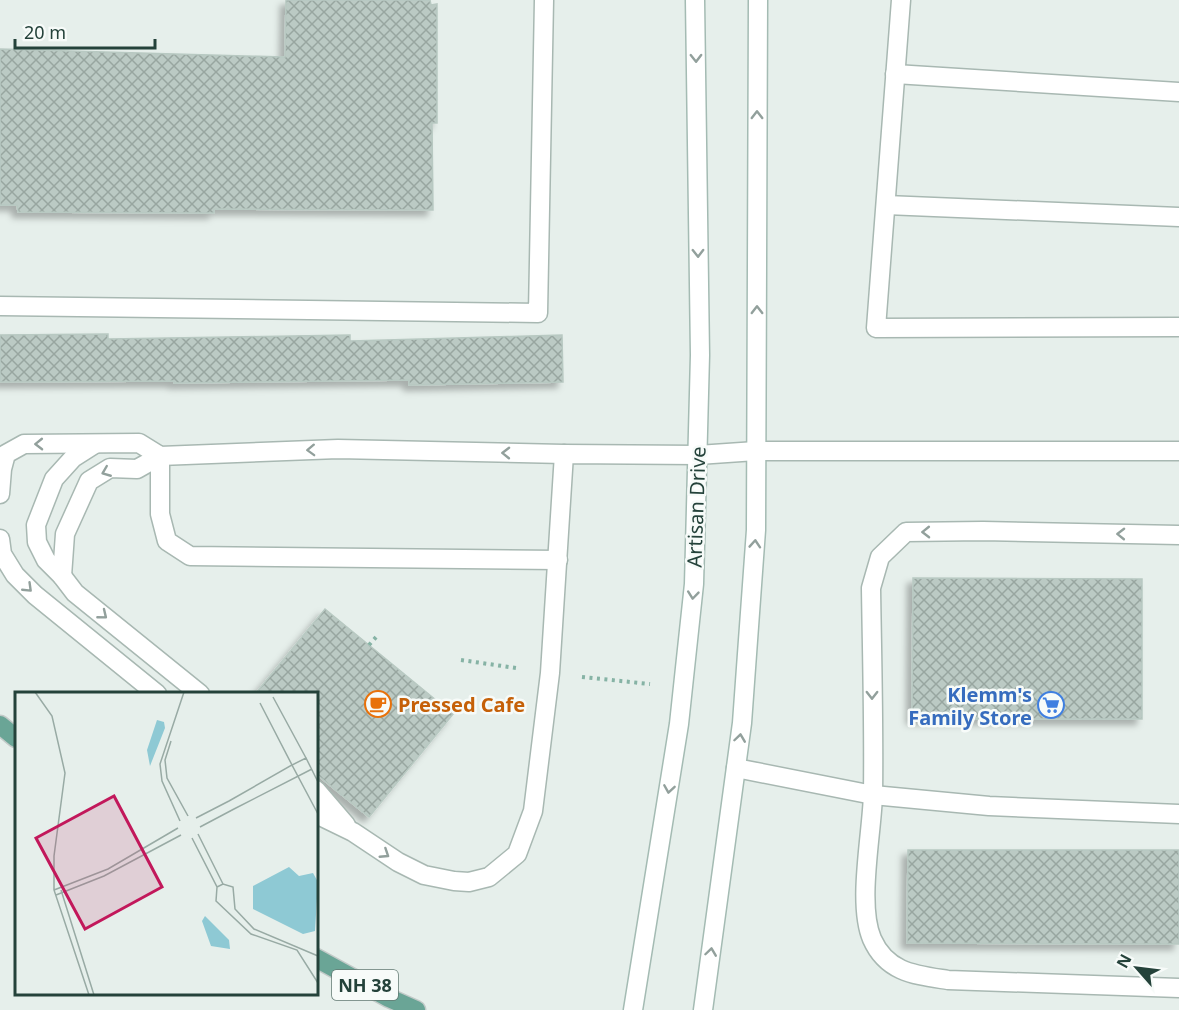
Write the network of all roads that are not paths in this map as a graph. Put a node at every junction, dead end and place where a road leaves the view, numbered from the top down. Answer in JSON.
{"nodes":[{"id":1,"x":544,"y":0,"type":"edge"},
{"id":2,"x":695,"y":0,"type":"edge"},
{"id":3,"x":758,"y":0,"type":"edge"},
{"id":4,"x":901,"y":0,"type":"edge"},
{"id":5,"x":896,"y":74,"type":"junction"},
{"id":6,"x":1179,"y":92,"type":"edge"},
{"id":7,"x":885,"y":205,"type":"junction"},
{"id":8,"x":1179,"y":217,"type":"edge"},
{"id":9,"x":0,"y":306,"type":"edge"},
{"id":10,"x":1179,"y":327,"type":"edge"},
{"id":11,"x":95,"y":444,"type":"junction"},
{"id":12,"x":756,"y":451,"type":"junction"},
{"id":13,"x":1179,"y":451,"type":"edge"},
{"id":14,"x":564,"y":454,"type":"junction"},
{"id":15,"x":698,"y":455,"type":"junction"},
{"id":16,"x":160,"y":456,"type":"junction"},
{"id":17,"x":0,"y":494,"type":"edge"},
{"id":18,"x":1179,"y":535,"type":"edge"},
{"id":19,"x":0,"y":538,"type":"edge"},
{"id":20,"x":558,"y":560,"type":"junction"},
{"id":21,"x":62,"y":576,"type":"junction"},
{"id":22,"x":156,"y":692,"type":"edge"},
{"id":23,"x":199,"y":692,"type":"edge"},
{"id":24,"x":0,"y":724,"type":"edge"},
{"id":25,"x":15,"y":737,"type":"edge"},
{"id":26,"x":736,"y":768,"type":"junction"},
{"id":27,"x":318,"y":792,"type":"edge"},
{"id":28,"x":873,"y":795,"type":"junction"},
{"id":29,"x":1179,"y":814,"type":"edge"},
{"id":30,"x":318,"y":815,"type":"edge"},
{"id":31,"x":352,"y":832,"type":"junction"},
{"id":32,"x":318,"y":959,"type":"edge"},
{"id":33,"x":1179,"y":988,"type":"edge"},
{"id":34,"x":416,"y":1010,"type":"edge"},
{"id":35,"x":633,"y":1010,"type":"edge"},
{"id":36,"x":703,"y":1010,"type":"edge"}],
"edges":[{"from":1,"to":9,"type":"main road"},
{"from":2,"to":15,"type":"main road","name":"Artisan Drive","one_way":true},
{"from":12,"to":3,"type":"main road","one_way":true},
{"from":4,"to":5,"type":"main road"},
{"from":5,"to":6,"type":"main road"},
{"from":5,"to":7,"type":"main road"},
{"from":7,"to":8,"type":"main road"},
{"from":7,"to":10,"type":"main road"},
{"from":11,"to":16,"type":"main road"},
{"from":11,"to":17,"type":"main road","one_way":true},
{"from":11,"to":21,"type":"main road"},
{"from":12,"to":13,"type":"main road"},
{"from":12,"to":15,"type":"main road"},
{"from":26,"to":12,"type":"main road","one_way":true},
{"from":14,"to":15,"type":"main road"},
{"from":14,"to":16,"type":"main road","one_way":true},
{"from":14,"to":20,"type":"main road"},
{"from":15,"to":35,"type":"main road","name":"Artisan Drive","one_way":true},
{"from":16,"to":20,"type":"main road"},
{"from":16,"to":21,"type":"main road","one_way":true},
{"from":18,"to":28,"type":"main road","one_way":true},
{"from":19,"to":22,"type":"main road","one_way":true},
{"from":31,"to":20,"type":"main road","one_way":true},
{"from":21,"to":23,"type":"main road","one_way":true},
{"from":24,"to":25,"type":"main road"},
{"from":26,"to":28,"type":"main road"},
{"from":36,"to":26,"type":"main road","one_way":true},
{"from":27,"to":31,"type":"main road"},
{"from":28,"to":29,"type":"main road"},
{"from":28,"to":33,"type":"main road"},
{"from":30,"to":31,"type":"main road"},
{"from":32,"to":34,"type":"main road","number":"NH 38"}]}
